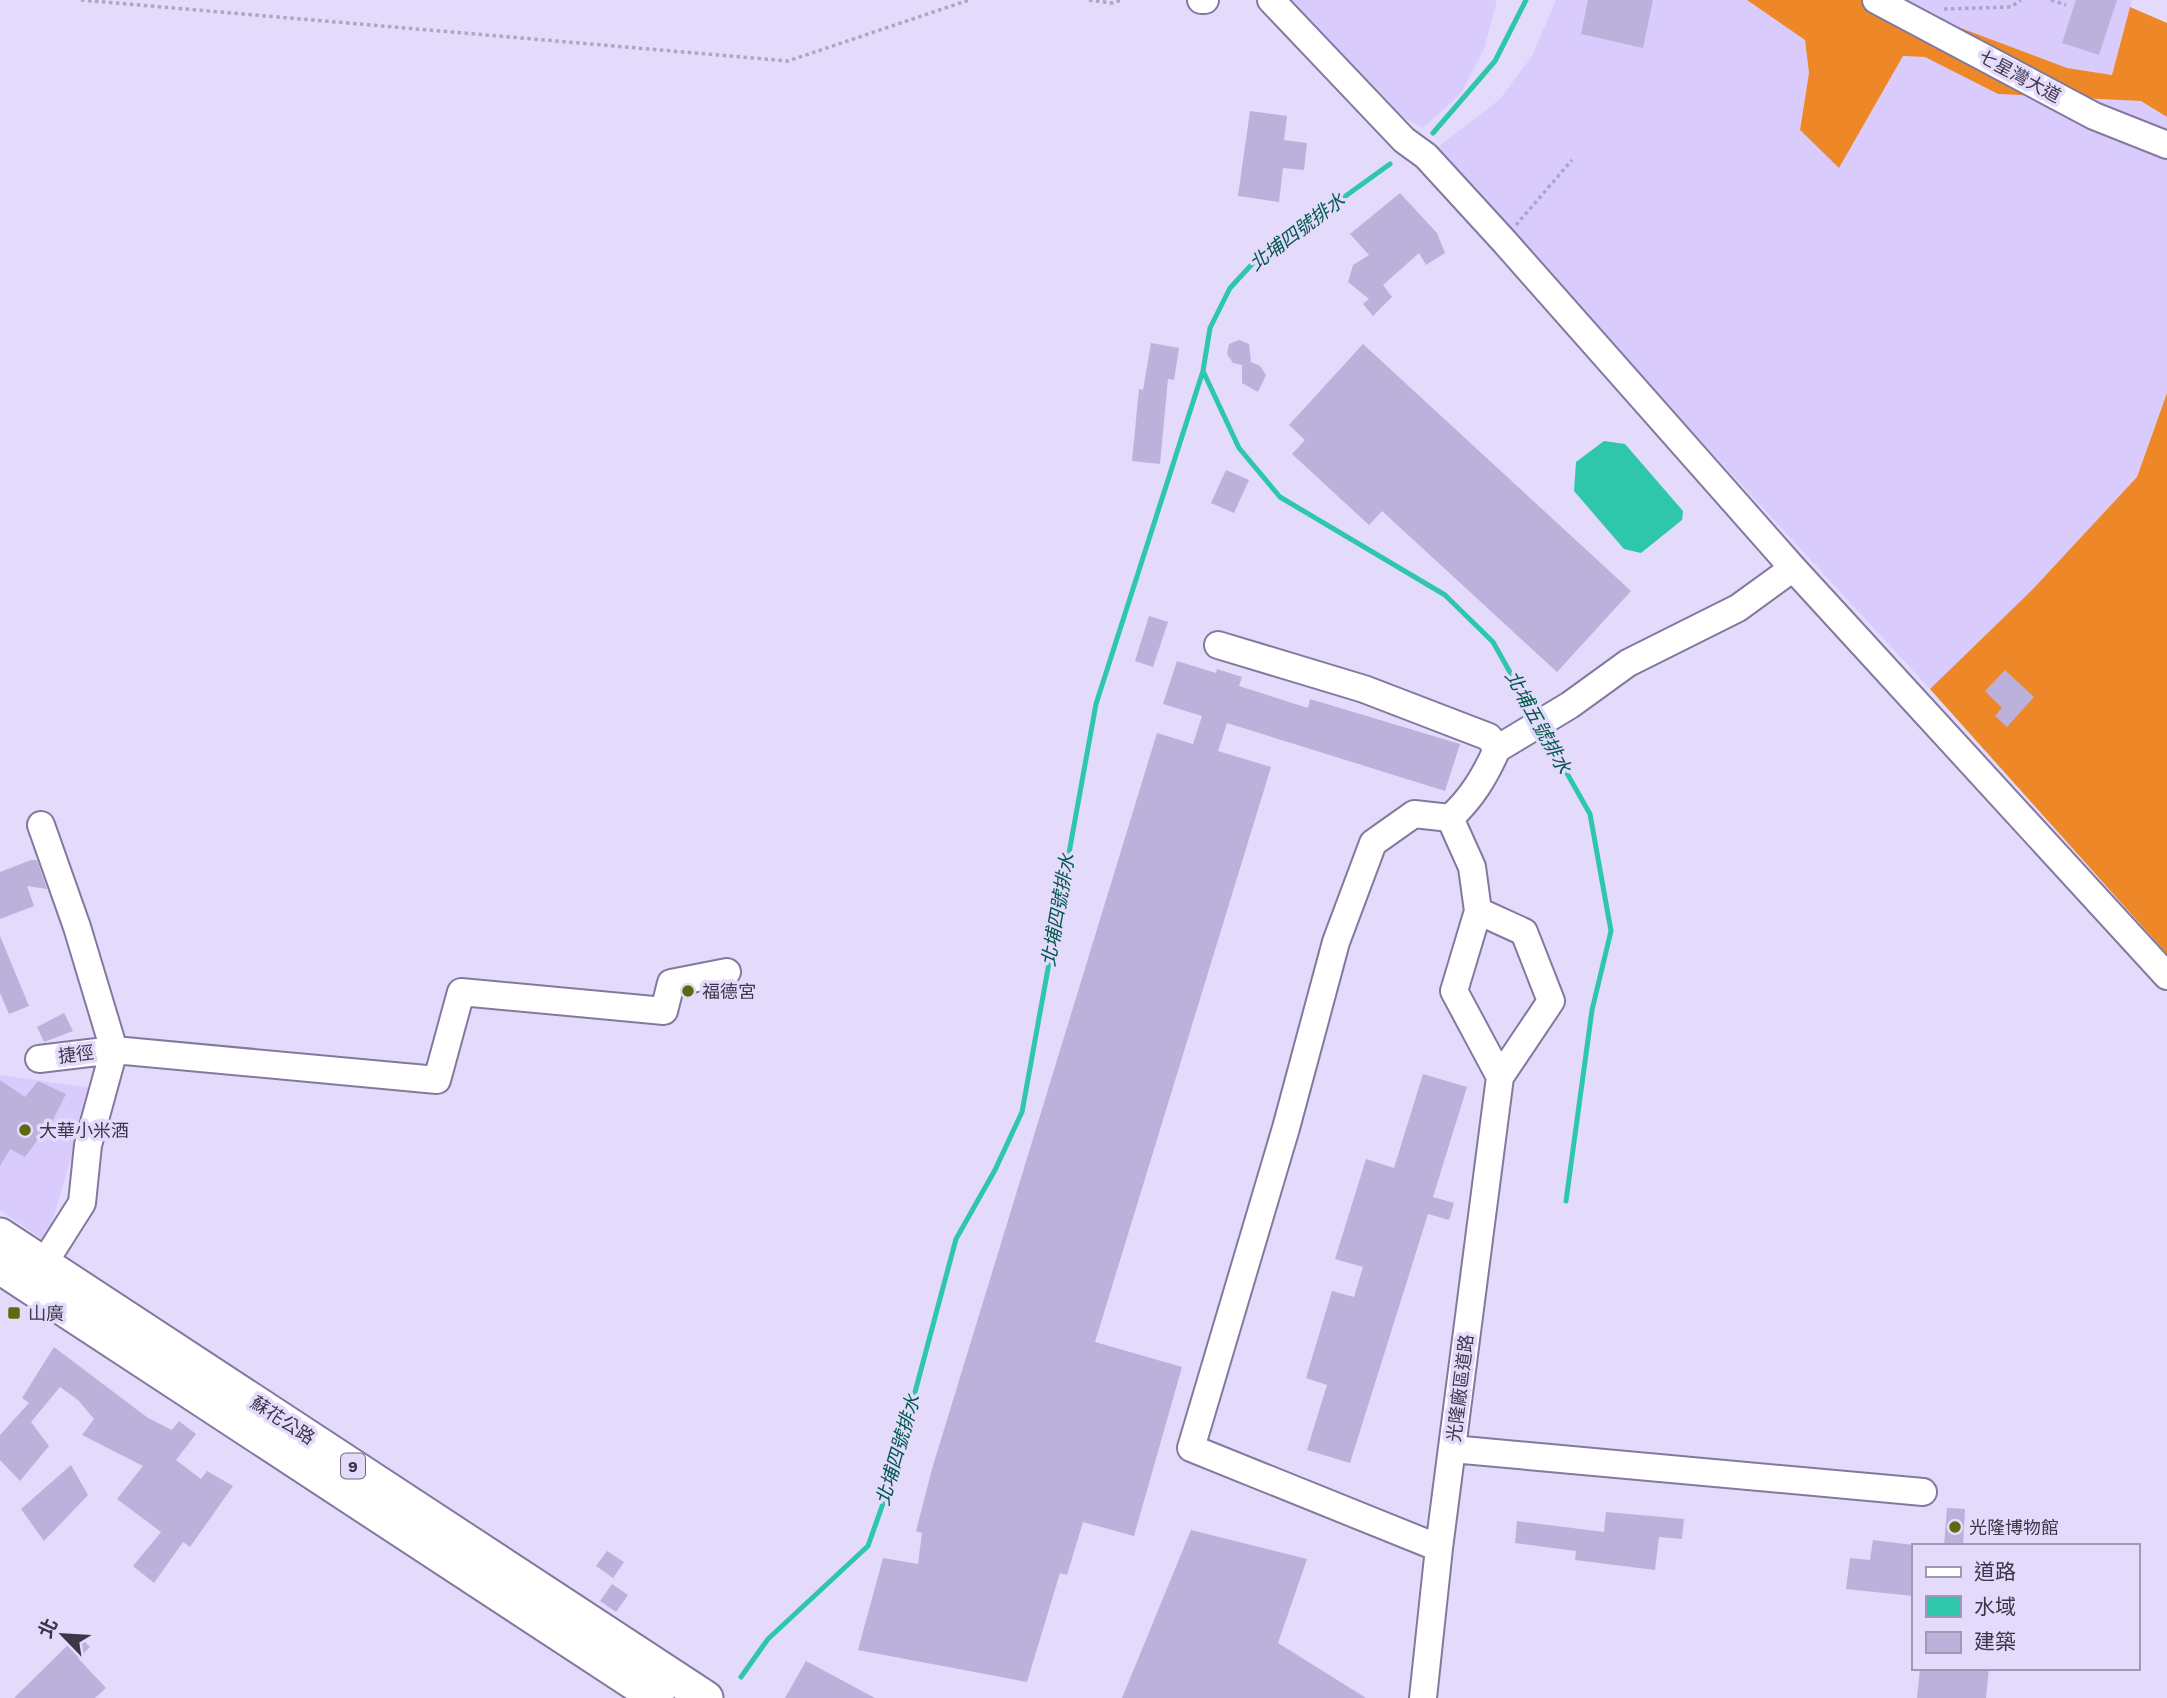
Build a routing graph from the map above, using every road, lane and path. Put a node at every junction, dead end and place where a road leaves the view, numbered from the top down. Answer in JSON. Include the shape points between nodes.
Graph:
{"nodes":[{"id":1,"x":81,"y":0,"type":"edge"},
{"id":2,"x":969,"y":0,"type":"edge"},
{"id":3,"x":1089,"y":0,"type":"edge"},
{"id":4,"x":1121,"y":0,"type":"edge"},
{"id":5,"x":1270,"y":0,"type":"edge"},
{"id":6,"x":1876,"y":0,"type":"edge"},
{"id":7,"x":2021,"y":0,"type":"edge"},
{"id":8,"x":2050,"y":0,"type":"edge"},
{"id":9,"x":1935,"y":5,"type":"dead end"},
{"id":10,"x":2066,"y":5,"type":"dead end"},
{"id":11,"x":2167,"y":145,"type":"edge"},
{"id":12,"x":1572,"y":160,"type":"dead end"},
{"id":13,"x":1503,"y":240,"type":"junction"},
{"id":14,"x":1793,"y":568,"type":"junction"},
{"id":15,"x":1218,"y":645,"type":"dead end"},
{"id":16,"x":1497,"y":749,"type":"junction"},
{"id":17,"x":1450,"y":818,"type":"junction"},
{"id":18,"x":41,"y":825,"type":"dead end"},
{"id":19,"x":1478,"y":911,"type":"junction"},
{"id":20,"x":727,"y":972,"type":"dead end"},
{"id":21,"x":2167,"y":976,"type":"edge"},
{"id":22,"x":114,"y":1050,"type":"junction"},
{"id":23,"x":39,"y":1059,"type":"dead end"},
{"id":24,"x":1500,"y":1077,"type":"junction"},
{"id":25,"x":0,"y":1235,"type":"edge"},
{"id":26,"x":0,"y":1267,"type":"edge"},
{"id":27,"x":36,"y":1274,"type":"junction"},
{"id":28,"x":273,"y":1429,"type":"junction"},
{"id":29,"x":1452,"y":1449,"type":"junction"},
{"id":30,"x":1923,"y":1492,"type":"dead end"},
{"id":31,"x":1439,"y":1548,"type":"junction"},
{"id":32,"x":657,"y":1698,"type":"edge"},
{"id":33,"x":706,"y":1698,"type":"edge"},
{"id":34,"x":1423,"y":1698,"type":"edge"}],
"edges":[{"from":1,"to":2,"type":"path","via":[[788,61]]},
{"from":3,"to":4,"type":"path"},
{"from":5,"to":13,"type":"street"},
{"from":6,"to":11,"type":"street","name":"七星灣大道","via":[[2094,116]]},
{"from":7,"to":9,"type":"path","via":[[1998,8],[1947,10]]},
{"from":8,"to":10,"type":"path"},
{"from":12,"to":13,"type":"path"},
{"from":13,"to":14,"type":"street"},
{"from":14,"to":16,"type":"street","via":[[1738,608],[1628,663]]},
{"from":14,"to":21,"type":"street"},
{"from":15,"to":16,"type":"street","via":[[1436,715],[1489,737]]},
{"from":16,"to":17,"type":"street","via":[[1469,801]]},
{"from":17,"to":19,"type":"street","via":[[1472,867]]},
{"from":17,"to":31,"type":"street","via":[[1414,814],[1373,843],[1336,942],[1191,1448]]},
{"from":18,"to":22,"type":"street"},
{"from":19,"to":24,"type":"street","via":[[1454,991]]},
{"from":19,"to":24,"type":"street","name":"光隆廠區道路","via":[[1524,932],[1552,1001]]},
{"from":20,"to":22,"type":"street","name":"捷徑","via":[[671,984],[664,1011],[461,992],[437,1080]]},
{"from":22,"to":23,"type":"street","name":"捷徑"},
{"from":22,"to":27,"type":"street","via":[[88,1145],[82,1203]]},
{"from":24,"to":29,"type":"street","name":"光隆廠區道路"},
{"from":25,"to":27,"type":"main road","name":"蘇花公路","number":"9"},
{"from":26,"to":27,"type":"main road","name":"蘇花公路","number":"9"},
{"from":27,"to":28,"type":"main road","name":"蘇花公路","number":"9"},
{"from":28,"to":32,"type":"main road","name":"蘇花公路","number":"9"},
{"from":28,"to":33,"type":"main road","name":"蘇花公路","number":"9"},
{"from":29,"to":30,"type":"street"},
{"from":29,"to":31,"type":"street","name":"光隆廠區道路"},
{"from":31,"to":34,"type":"street","name":"光隆廠區道路"}]}
